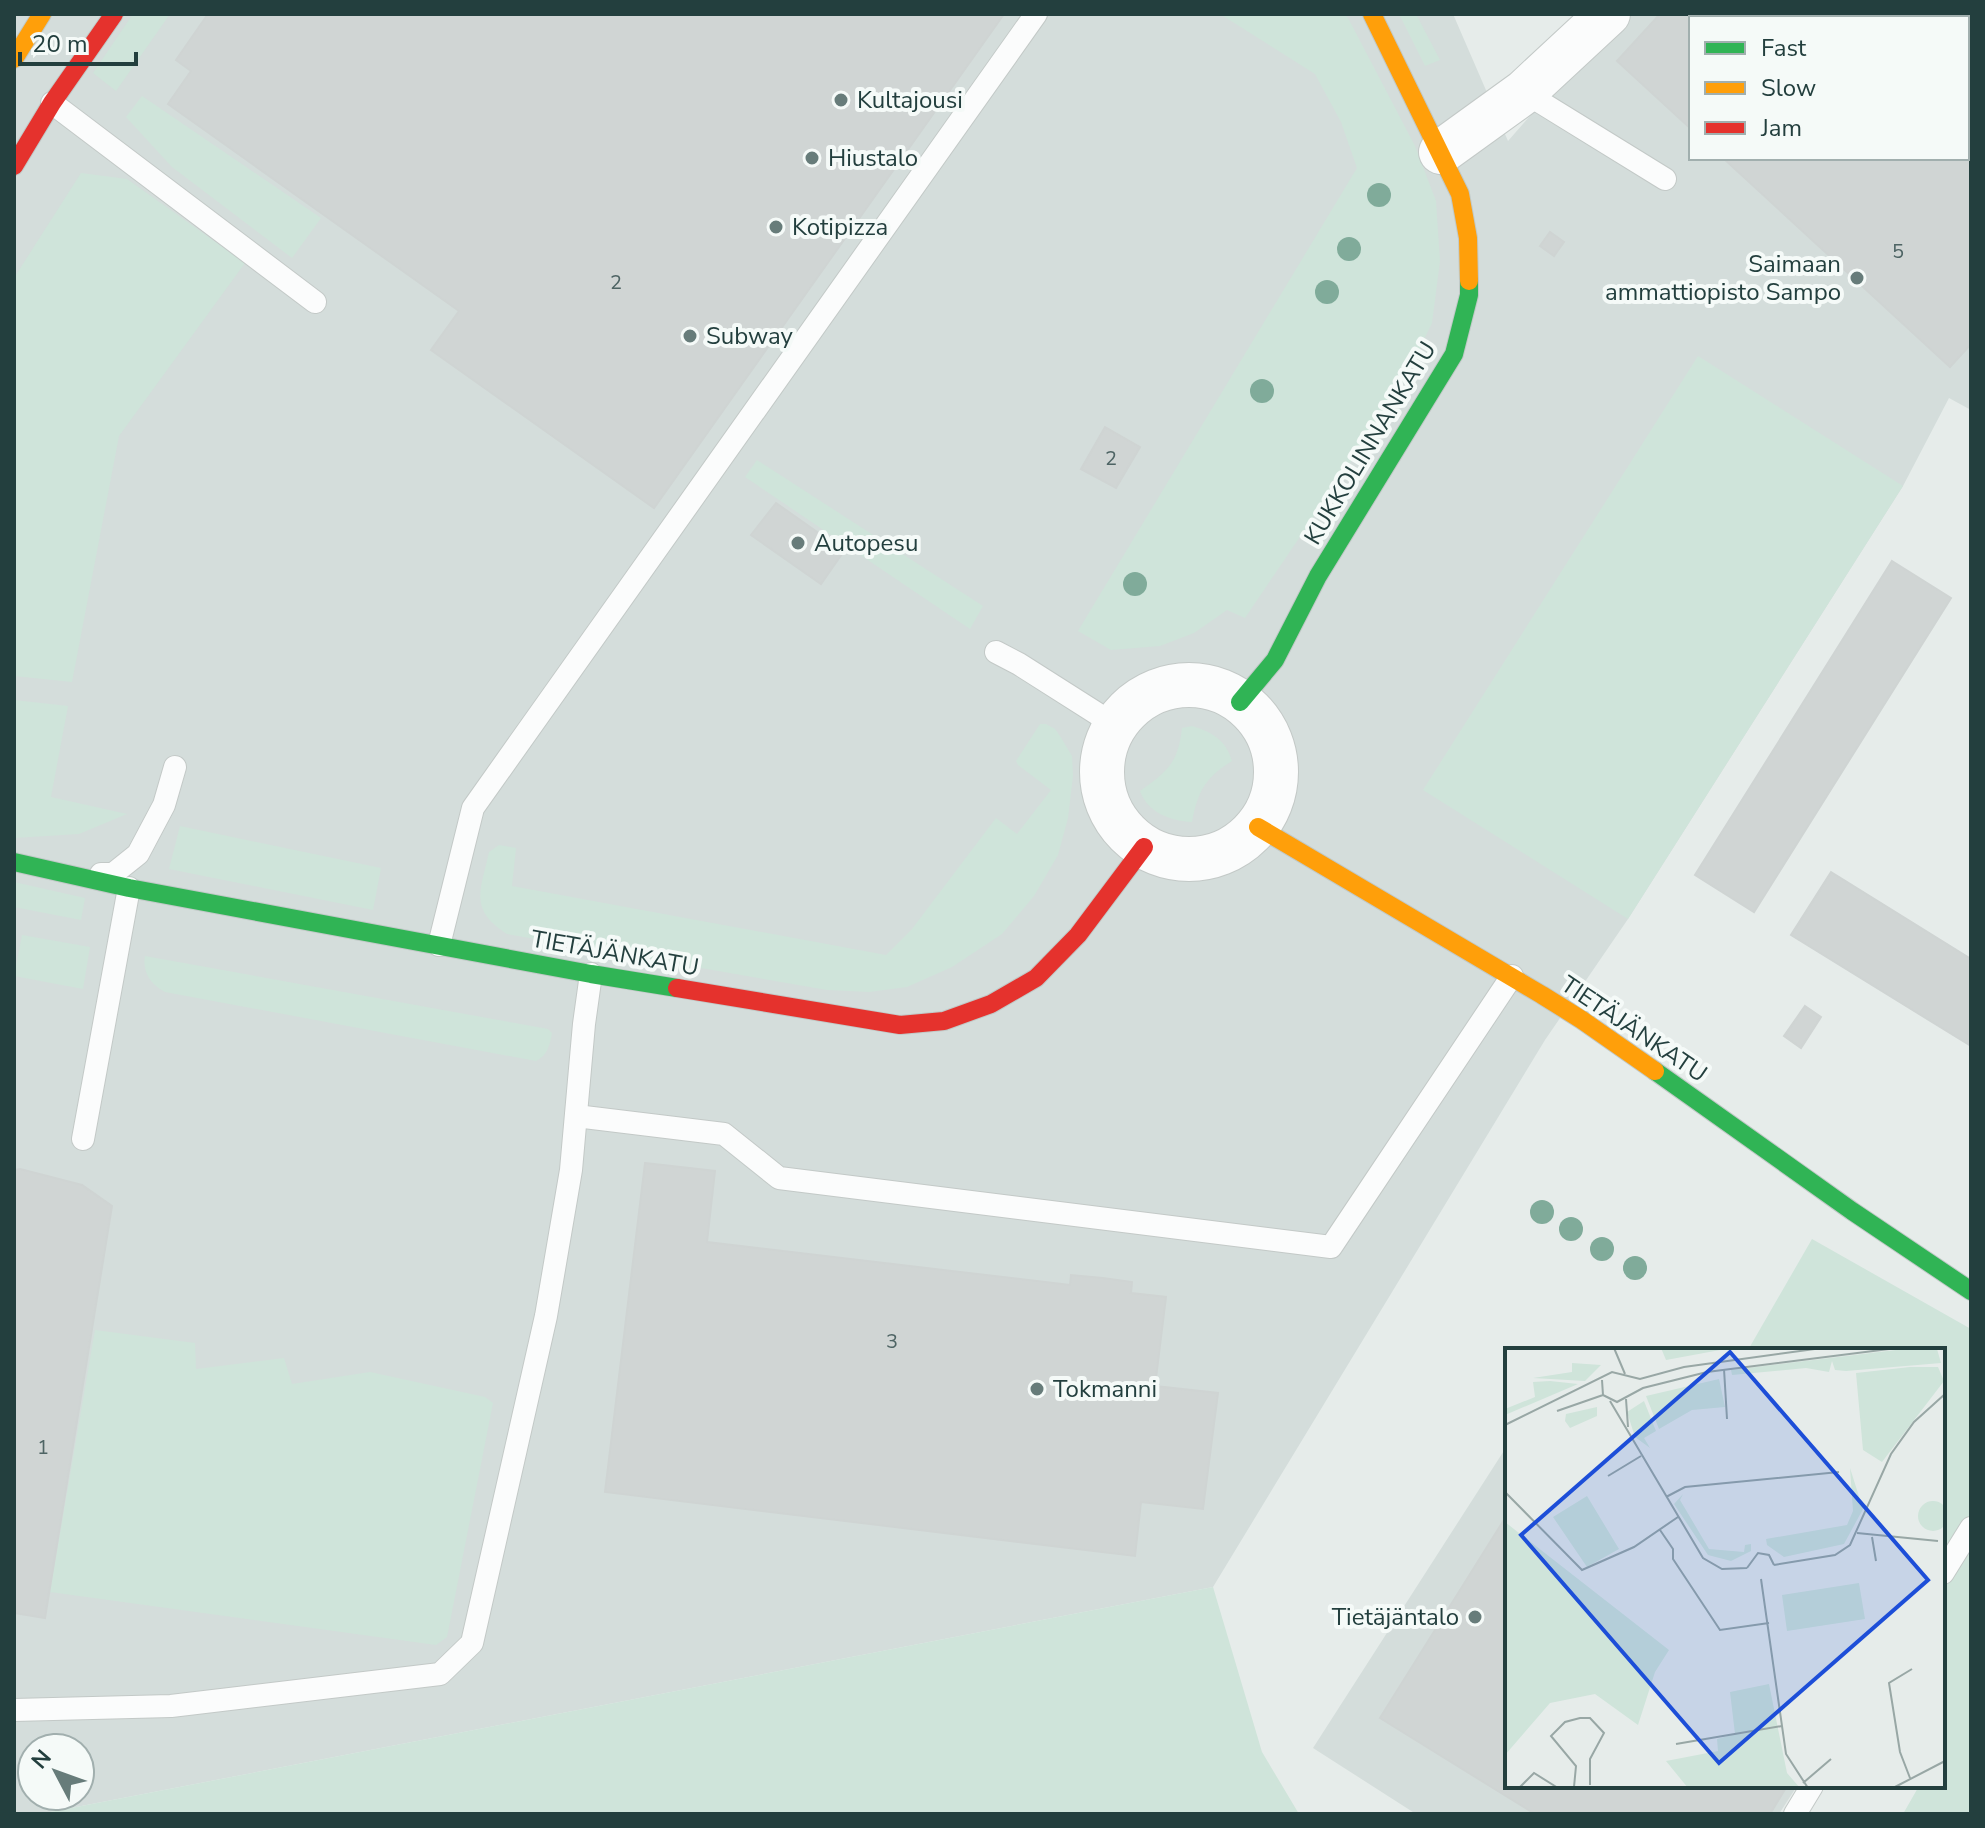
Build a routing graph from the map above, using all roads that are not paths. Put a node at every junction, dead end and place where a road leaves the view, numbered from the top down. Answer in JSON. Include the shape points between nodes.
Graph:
{"nodes":[{"id":1,"x":42,"y":14,"type":"edge"},
{"id":2,"x":114,"y":14,"type":"edge"},
{"id":3,"x":1036,"y":14,"type":"edge"},
{"id":4,"x":1372,"y":14,"type":"edge"},
{"id":5,"x":1608,"y":14,"type":"edge"},
{"id":6,"x":14,"y":59,"type":"edge"},
{"id":7,"x":1524,"y":92,"type":"junction"},
{"id":8,"x":52,"y":103,"type":"junction"},
{"id":9,"x":1441,"y":152,"type":"junction"},
{"id":10,"x":14,"y":166,"type":"edge"},
{"id":11,"x":1665,"y":179,"type":"dead end"},
{"id":12,"x":315,"y":302,"type":"dead end"},
{"id":13,"x":996,"y":652,"type":"dead end"},
{"id":14,"x":1240,"y":702,"type":"junction"},
{"id":15,"x":1115,"y":725,"type":"junction"},
{"id":16,"x":175,"y":767,"type":"dead end"},
{"id":17,"x":1258,"y":827,"type":"junction"},
{"id":18,"x":1144,"y":847,"type":"junction"},
{"id":19,"x":14,"y":862,"type":"edge"},
{"id":20,"x":62,"y":873,"type":"junction"},
{"id":21,"x":129,"y":888,"type":"junction"},
{"id":22,"x":439,"y":945,"type":"junction"},
{"id":23,"x":591,"y":974,"type":"junction"},
{"id":24,"x":1512,"y":976,"type":"junction"},
{"id":25,"x":576,"y":1116,"type":"junction"},
{"id":26,"x":83,"y":1139,"type":"dead end"},
{"id":27,"x":1971,"y":1291,"type":"edge"},
{"id":28,"x":1971,"y":1528,"type":"edge"},
{"id":29,"x":1945,"y":1570,"type":"edge"},
{"id":30,"x":14,"y":1710,"type":"edge"},
{"id":31,"x":1811,"y":1788,"type":"edge"},
{"id":32,"x":1795,"y":1814,"type":"edge"}],
"edges":[{"from":1,"to":6,"type":"street"},
{"from":2,"to":8,"type":"street"},
{"from":3,"to":22,"type":"lane","via":[[473,808]]},
{"from":4,"to":9,"type":"street","name":"KUKKOLINNANKATU"},
{"from":5,"to":7,"type":"street"},
{"from":7,"to":9,"type":"street"},
{"from":7,"to":11,"type":"lane"},
{"from":8,"to":10,"type":"street"},
{"from":8,"to":12,"type":"lane"},
{"from":9,"to":14,"type":"street","name":"KUKKOLINNANKATU","via":[[1460,194],[1468,238],[1469,295],[1454,354],[1318,576],[1275,660]]},
{"from":13,"to":15,"type":"lane"},
{"from":14,"to":15,"type":"street","via":[[1206,685],[1171,686],[1139,700]]},
{"from":14,"to":17,"type":"street","via":[[1263,723],[1276,756],[1276,791]]},
{"from":15,"to":18,"type":"street","via":[[1103,758],[1104,792],[1118,824]]},
{"from":16,"to":20,"type":"lane","via":[[164,805],[138,854],[113,874]]},
{"from":17,"to":18,"type":"street","via":[[1238,846],[1208,858],[1175,859]]},
{"from":17,"to":24,"type":"street","name":"TIETÄJÄNKATU"},
{"from":18,"to":23,"type":"street","name":"TIETÄJÄNKATU","via":[[1078,935],[1036,978],[991,1004],[944,1021],[900,1025]]},
{"from":19,"to":20,"type":"street","name":"TIETÄJÄNKATU"},
{"from":20,"to":21,"type":"street","name":"TIETÄJÄNKATU"},
{"from":21,"to":22,"type":"street","name":"TIETÄJÄNKATU"},
{"from":21,"to":26,"type":"lane"},
{"from":22,"to":23,"type":"street","name":"TIETÄJÄNKATU"},
{"from":23,"to":25,"type":"lane"},
{"from":24,"to":25,"type":"lane","via":[[1331,1247],[779,1178],[724,1134]]},
{"from":24,"to":27,"type":"street","name":"TIETÄJÄNKATU"},
{"from":25,"to":30,"type":"lane","via":[[546,1316],[472,1643],[440,1674],[171,1706]]},
{"from":28,"to":29,"type":"lane"},
{"from":31,"to":32,"type":"lane"}]}
